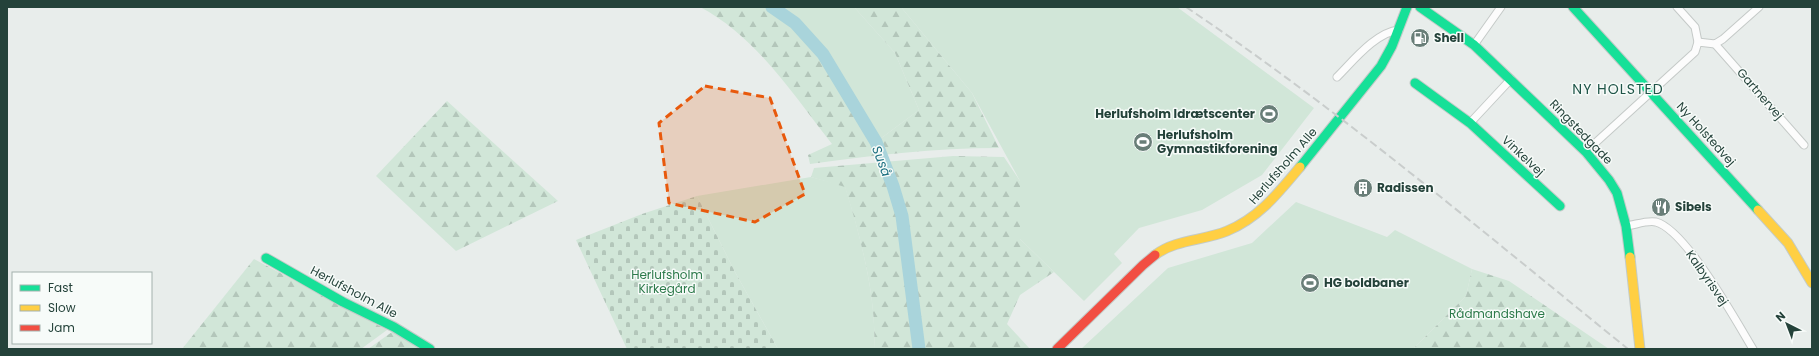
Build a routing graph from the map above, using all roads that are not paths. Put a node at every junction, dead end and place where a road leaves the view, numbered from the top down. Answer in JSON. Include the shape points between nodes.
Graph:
{"nodes":[{"id":1,"x":1407,"y":7,"type":"edge"},
{"id":2,"x":1420,"y":7,"type":"edge"},
{"id":3,"x":1501,"y":7,"type":"edge"},
{"id":4,"x":1573,"y":7,"type":"edge"},
{"id":5,"x":1677,"y":7,"type":"edge"},
{"id":6,"x":1759,"y":7,"type":"edge"},
{"id":7,"x":1399,"y":30,"type":"junction"},
{"id":8,"x":1698,"y":42,"type":"junction"},
{"id":9,"x":1715,"y":44,"type":"junction"},
{"id":10,"x":1474,"y":45,"type":"junction"},
{"id":11,"x":1337,"y":77,"type":"dead end"},
{"id":12,"x":1511,"y":79,"type":"junction"},
{"id":13,"x":1415,"y":83,"type":"dead end"},
{"id":14,"x":1651,"y":92,"type":"junction"},
{"id":15,"x":1470,"y":123,"type":"junction"},
{"id":16,"x":1594,"y":145,"type":"dead end"},
{"id":17,"x":1804,"y":145,"type":"dead end"},
{"id":18,"x":1560,"y":206,"type":"dead end"},
{"id":19,"x":1626,"y":226,"type":"junction"},
{"id":20,"x":266,"y":258,"type":"dead end"},
{"id":21,"x":1812,"y":284,"type":"edge"},
{"id":22,"x":430,"y":349,"type":"edge"},
{"id":23,"x":1057,"y":349,"type":"edge"},
{"id":24,"x":1640,"y":349,"type":"edge"},
{"id":25,"x":1753,"y":349,"type":"edge"}],
"edges":[{"from":1,"to":7,"type":"street","name":"Herlufsholm Alle"},
{"from":2,"to":10,"type":"street","name":"Ringstedgade"},
{"from":3,"to":10,"type":"street"},
{"from":4,"to":14,"type":"street","name":"Ny Holstedvej"},
{"from":5,"to":8,"type":"street","via":[[1695,27]]},
{"from":6,"to":9,"type":"street"},
{"from":7,"to":11,"type":"street","via":[[1390,31],[1377,39]]},
{"from":7,"to":23,"type":"street","name":"Herlufsholm Alle","via":[[1381,66],[1283,188],[1260,212],[1227,231],[1166,247],[1143,265]]},
{"from":8,"to":9,"type":"street"},
{"from":8,"to":14,"type":"street","via":[[1695,52]]},
{"from":9,"to":17,"type":"street","name":"Gartnervej"},
{"from":10,"to":12,"type":"street","name":"Ringstedgade"},
{"from":12,"to":15,"type":"street"},
{"from":12,"to":19,"type":"street","name":"Ringstedgade","via":[[1600,168],[1617,193]]},
{"from":13,"to":15,"type":"street","name":"Vinkelvej"},
{"from":14,"to":16,"type":"street"},
{"from":14,"to":21,"type":"street","name":"Ny Holstedvej","via":[[1788,243]]},
{"from":15,"to":18,"type":"street","name":"Vinkelvej"},
{"from":19,"to":24,"type":"street","name":"Ringstedgade"},
{"from":19,"to":25,"type":"street","name":"Kalbyrisvej","via":[[1654,222],[1664,225],[1672,232],[1694,255]]},
{"from":20,"to":22,"type":"street","name":"Herlufsholm Alle"}]}
